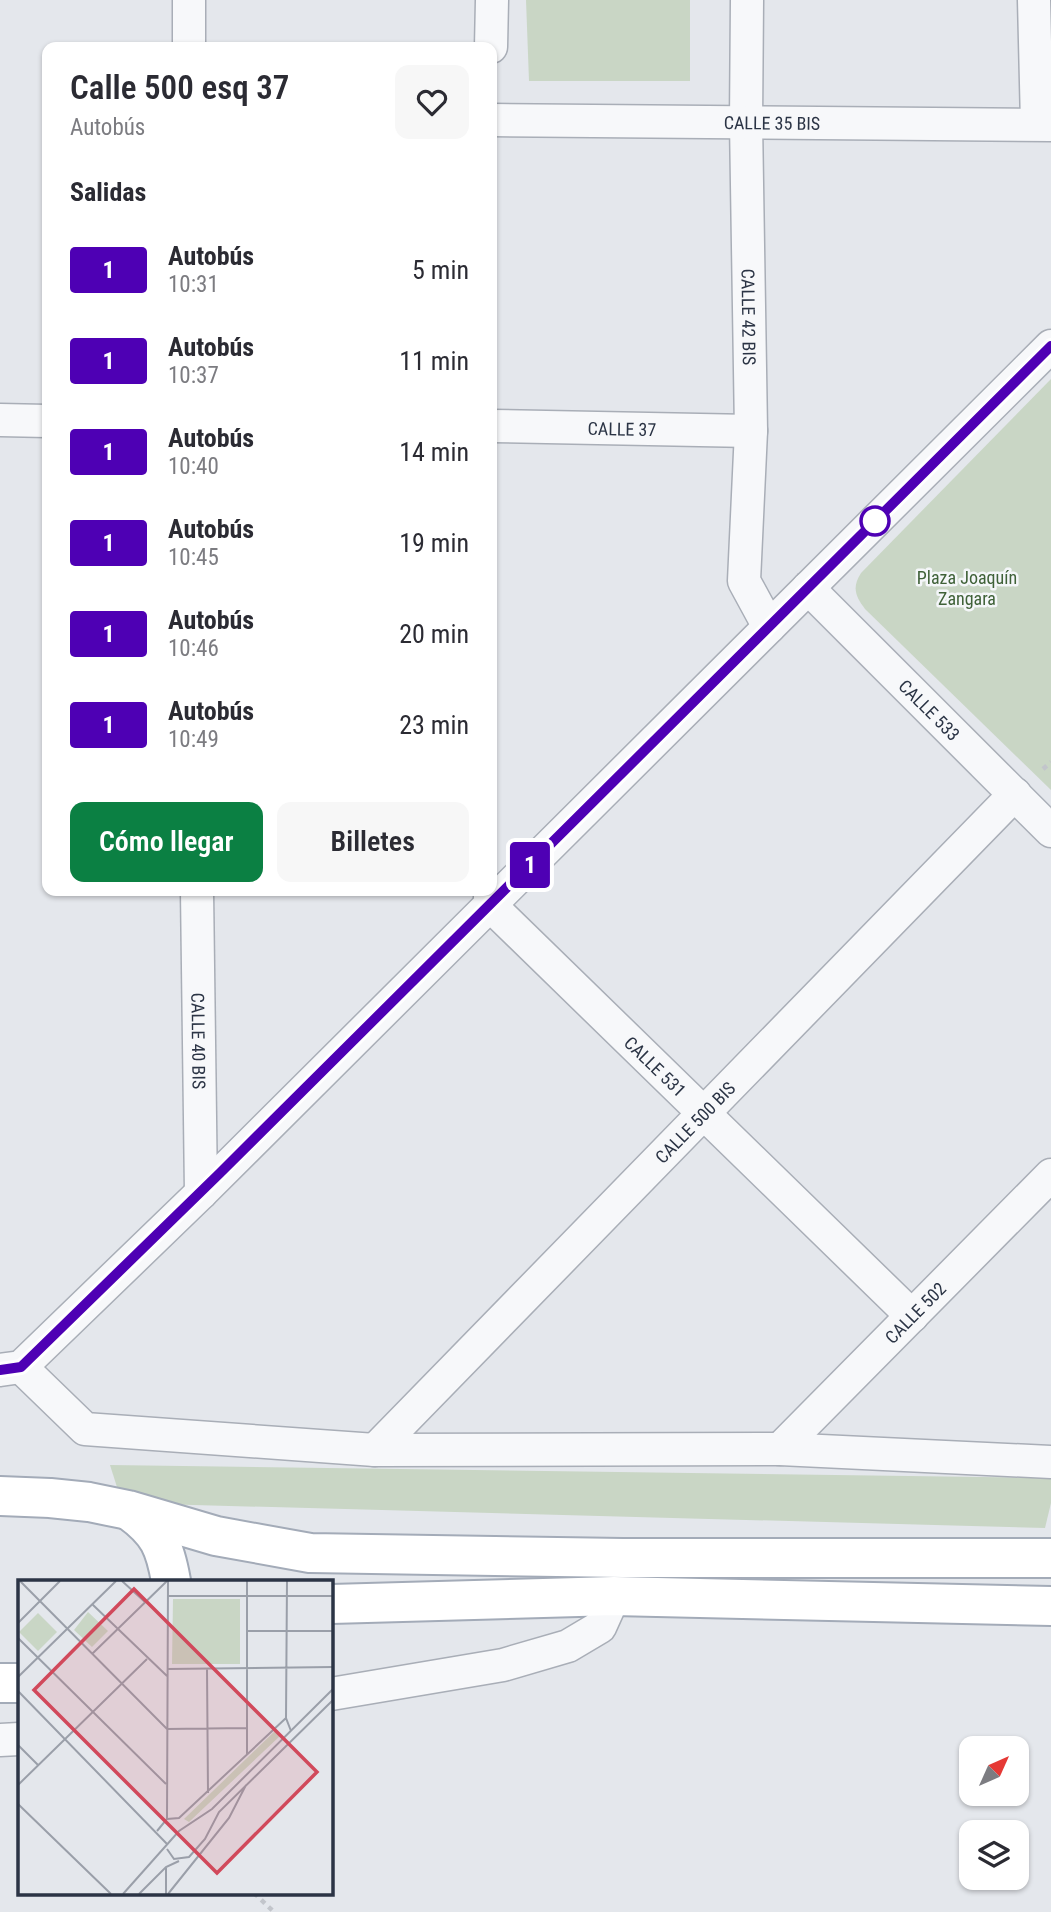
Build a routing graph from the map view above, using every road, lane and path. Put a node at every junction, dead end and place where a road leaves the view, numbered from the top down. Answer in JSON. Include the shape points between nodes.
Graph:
{"nodes":[{"id":1,"x":189,"y":0,"type":"edge"},
{"id":2,"x":492,"y":0,"type":"edge"},
{"id":3,"x":747,"y":0,"type":"edge"},
{"id":4,"x":1034,"y":0,"type":"edge"},
{"id":5,"x":189,"y":42,"type":"edge"},
{"id":6,"x":491,"y":42,"type":"edge"},
{"id":7,"x":497,"y":120,"type":"edge"},
{"id":8,"x":746,"y":122,"type":"junction"},
{"id":9,"x":1044,"y":124,"type":"edge"},
{"id":10,"x":1051,"y":346,"type":"edge"},
{"id":11,"x":0,"y":420,"type":"edge"},
{"id":12,"x":42,"y":421,"type":"edge"},
{"id":13,"x":497,"y":426,"type":"edge"},
{"id":14,"x":751,"y":431,"type":"junction"},
{"id":15,"x":808,"y":588,"type":"junction"},
{"id":16,"x":769,"y":627,"type":"junction"},
{"id":17,"x":1051,"y":761,"type":"edge"},
{"id":18,"x":1043,"y":769,"type":"dead end"},
{"id":19,"x":1015,"y":794,"type":"junction"},
{"id":20,"x":1051,"y":831,"type":"edge"},
{"id":21,"x":497,"y":891,"type":"edge"},
{"id":22,"x":197,"y":896,"type":"edge"},
{"id":23,"x":490,"y":898,"type":"edge"},
{"id":24,"x":705,"y":1113,"type":"junction"},
{"id":25,"x":1051,"y":1175,"type":"edge"},
{"id":26,"x":201,"y":1193,"type":"junction"},
{"id":27,"x":912,"y":1316,"type":"junction"},
{"id":28,"x":11,"y":1368,"type":"edge"},
{"id":29,"x":375,"y":1450,"type":"junction"},
{"id":30,"x":780,"y":1450,"type":"junction"},
{"id":31,"x":1051,"y":1462,"type":"edge"},
{"id":32,"x":0,"y":1496,"type":"edge"},
{"id":33,"x":128,"y":1510,"type":"junction"},
{"id":34,"x":1051,"y":1559,"type":"edge"},
{"id":35,"x":171,"y":1580,"type":"edge"},
{"id":36,"x":614,"y":1596,"type":"junction"},
{"id":37,"x":332,"y":1604,"type":"edge"},
{"id":38,"x":1051,"y":1606,"type":"edge"},
{"id":39,"x":0,"y":1683,"type":"edge"},
{"id":40,"x":18,"y":1683,"type":"edge"},
{"id":41,"x":332,"y":1694,"type":"edge"},
{"id":42,"x":18,"y":1739,"type":"edge"},
{"id":43,"x":0,"y":1740,"type":"edge"},
{"id":44,"x":256,"y":1895,"type":"edge"},
{"id":45,"x":274,"y":1912,"type":"edge"}],
"edges":[{"from":1,"to":5,"type":"street"},
{"from":2,"to":6,"type":"street"},
{"from":3,"to":8,"type":"street","name":"CALLE 42 BIS"},
{"from":4,"to":9,"type":"street"},
{"from":7,"to":8,"type":"street","name":"CALLE 35 BIS"},
{"from":8,"to":9,"type":"street","name":"CALLE 35 BIS"},
{"from":8,"to":14,"type":"street","name":"CALLE 42 BIS"},
{"from":10,"to":15,"type":"street"},
{"from":11,"to":12,"type":"street"},
{"from":13,"to":14,"type":"street","name":"CALLE 37"},
{"from":14,"to":16,"type":"street","name":"CALLE 42 BIS","via":[[744,581]]},
{"from":15,"to":16,"type":"street"},
{"from":15,"to":19,"type":"street","name":"CALLE 533"},
{"from":16,"to":21,"type":"street"},
{"from":17,"to":18,"type":"path"},
{"from":19,"to":20,"type":"street","name":"CALLE 533"},
{"from":19,"to":24,"type":"street","name":"CALLE 500 BIS"},
{"from":22,"to":26,"type":"street","name":"CALLE 40 BIS"},
{"from":23,"to":24,"type":"street","name":"CALLE 531"},
{"from":23,"to":26,"type":"street"},
{"from":24,"to":27,"type":"street","name":"CALLE 531"},
{"from":24,"to":29,"type":"street","name":"CALLE 500 BIS"},
{"from":25,"to":27,"type":"street","name":"CALLE 502"},
{"from":26,"to":28,"type":"street"},
{"from":27,"to":30,"type":"street","name":"CALLE 502"},
{"from":28,"to":29,"type":"street","via":[[85,1429]]},
{"from":29,"to":30,"type":"street"},
{"from":30,"to":31,"type":"street"},
{"from":32,"to":33,"type":"main road","via":[[89,1502]]},
{"from":33,"to":34,"type":"main road","via":[[216,1536],[310,1553]]},
{"from":33,"to":35,"type":"main road","via":[[157,1536]]},
{"from":36,"to":37,"type":"main road"},
{"from":36,"to":38,"type":"main road"},
{"from":36,"to":41,"type":"street","via":[[600,1626],[568,1646],[503,1665]]},
{"from":39,"to":40,"type":"main road"},
{"from":42,"to":43,"type":"street"},
{"from":44,"to":45,"type":"path"}]}
